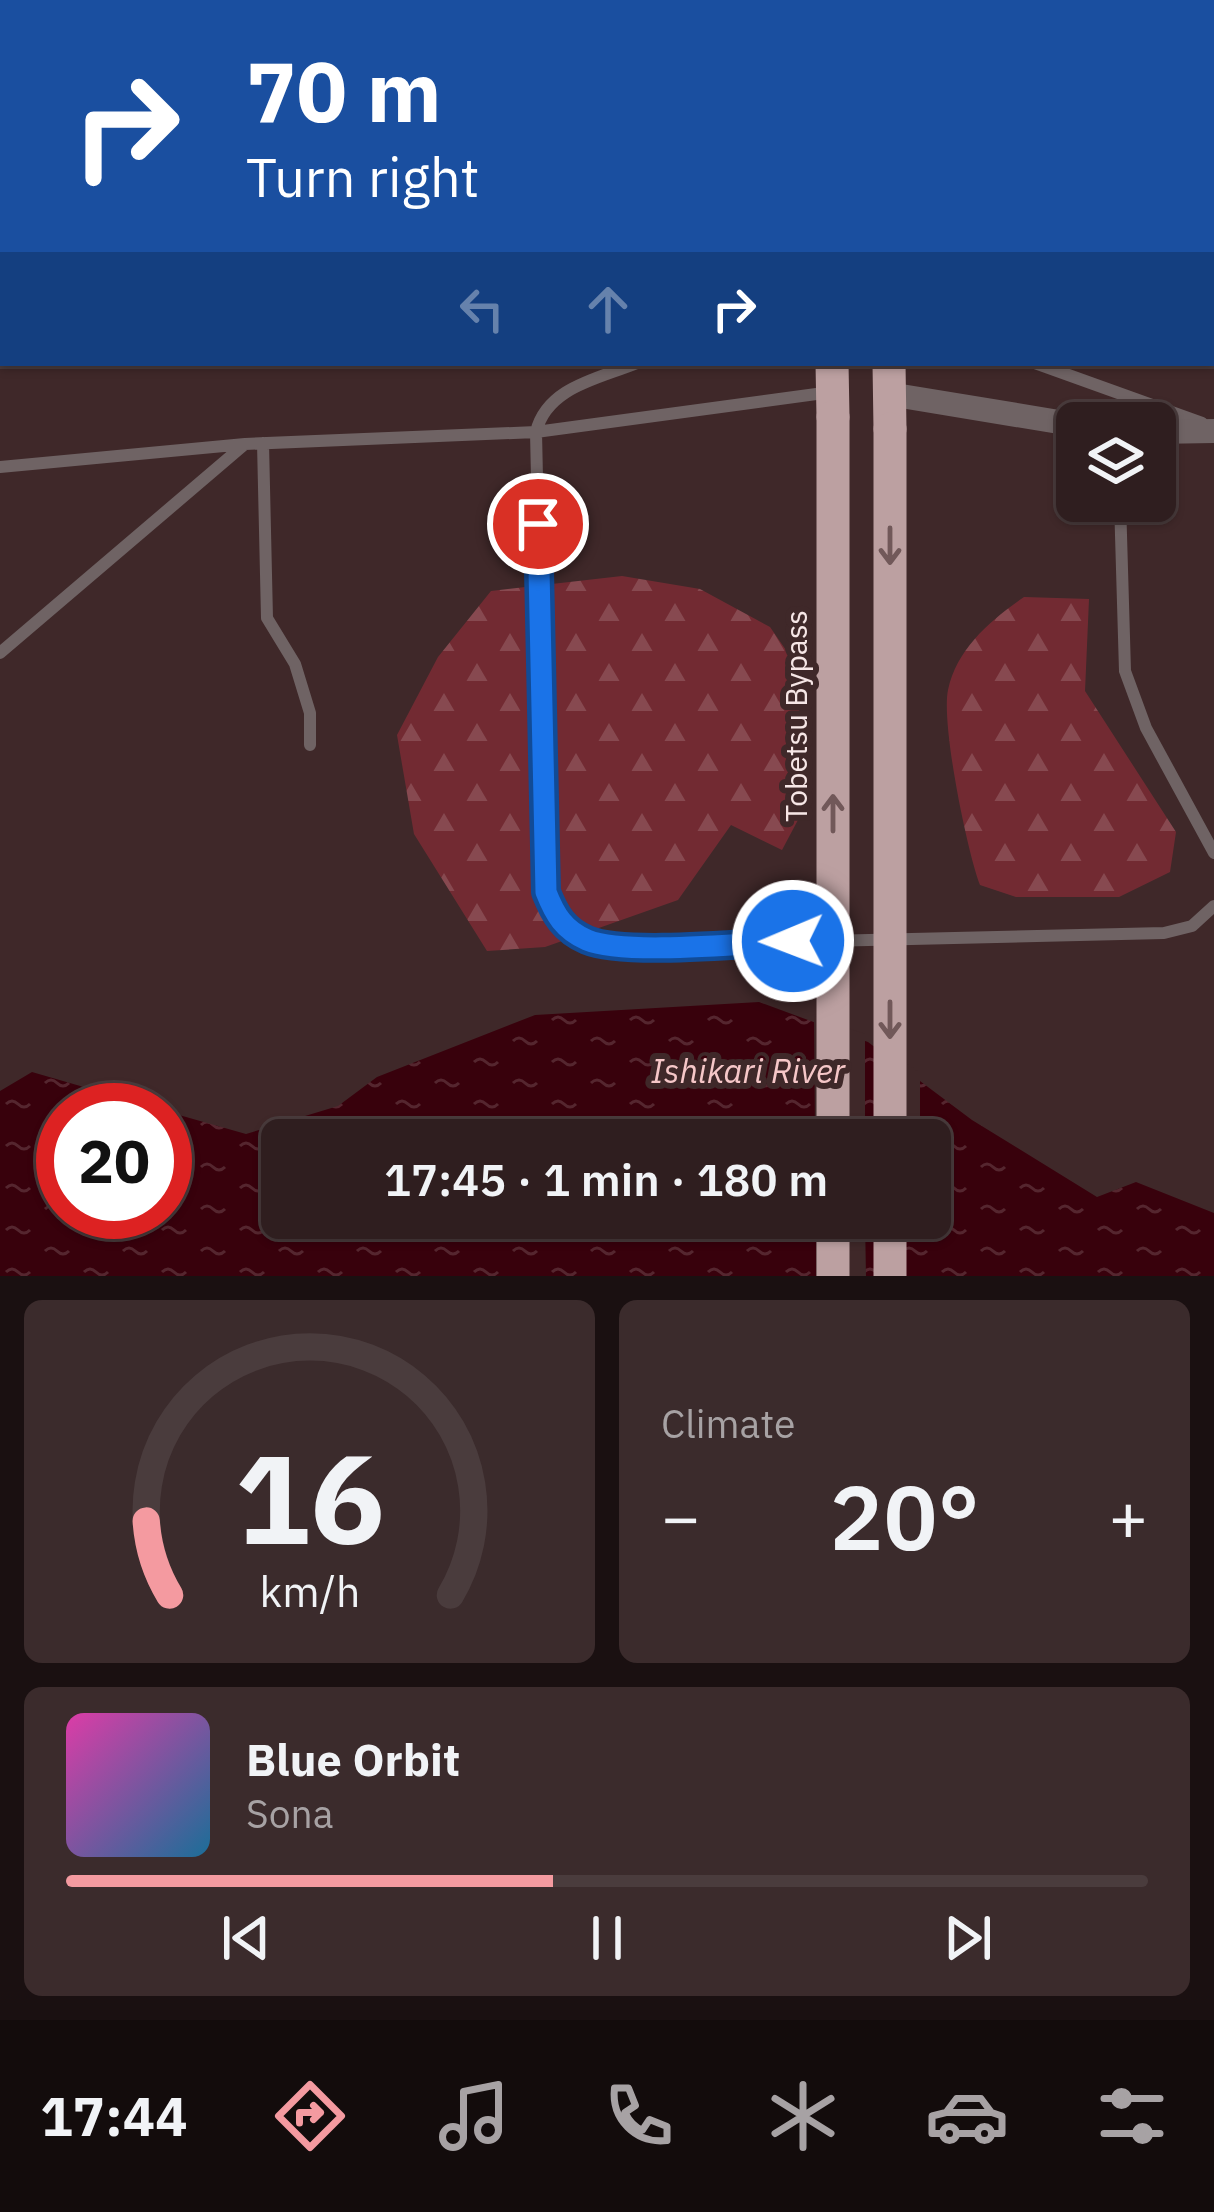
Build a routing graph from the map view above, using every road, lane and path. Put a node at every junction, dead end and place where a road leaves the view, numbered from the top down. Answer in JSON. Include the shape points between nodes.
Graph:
{"nodes":[{"id":1,"x":630,"y":366,"type":"edge"},
{"id":2,"x":1043,"y":366,"type":"edge"},
{"id":3,"x":889,"y":379,"type":"edge"},
{"id":4,"x":832,"y":391,"type":"edge"},
{"id":5,"x":1056,"y":420,"type":"edge"},
{"id":6,"x":1214,"y":429,"type":"edge"},
{"id":7,"x":1176,"y":431,"type":"edge"},
{"id":8,"x":536,"y":432,"type":"junction"},
{"id":9,"x":263,"y":442,"type":"junction"},
{"id":10,"x":245,"y":444,"type":"junction"},
{"id":11,"x":0,"y":467,"type":"edge"},
{"id":12,"x":1121,"y":522,"type":"edge"},
{"id":13,"x":0,"y":653,"type":"edge"},
{"id":14,"x":310,"y":745,"type":"dead end"},
{"id":15,"x":1214,"y":853,"type":"edge"},
{"id":16,"x":1214,"y":906,"type":"edge"},
{"id":17,"x":833,"y":1119,"type":"edge"},
{"id":18,"x":890,"y":1119,"type":"edge"},
{"id":19,"x":833,"y":1239,"type":"edge"},
{"id":20,"x":890,"y":1239,"type":"edge"},
{"id":21,"x":833,"y":1276,"type":"edge"},
{"id":22,"x":890,"y":1276,"type":"edge"}],
"edges":[{"from":1,"to":8,"type":"lane","via":[[557,395]]},
{"from":2,"to":6,"type":"lane"},
{"from":3,"to":5,"type":"street"},
{"from":3,"to":18,"type":"highway","one_way":true,"bridge":true},
{"from":4,"to":8,"type":"lane"},
{"from":17,"to":4,"type":"highway","name":"Tobetsu Bypass","one_way":true,"bridge":true},
{"from":6,"to":7,"type":"street"},
{"from":8,"to":9,"type":"lane"},
{"from":8,"to":16,"type":"lane","via":[[546,892],[572,932],[607,946],[1164,933],[1192,926]]},
{"from":9,"to":10,"type":"lane"},
{"from":9,"to":14,"type":"lane","via":[[267,618],[296,664]]},
{"from":10,"to":11,"type":"lane"},
{"from":10,"to":13,"type":"lane"},
{"from":12,"to":15,"type":"lane","via":[[1125,671],[1146,728]]},
{"from":19,"to":21,"type":"highway"},
{"from":20,"to":22,"type":"highway"}]}
